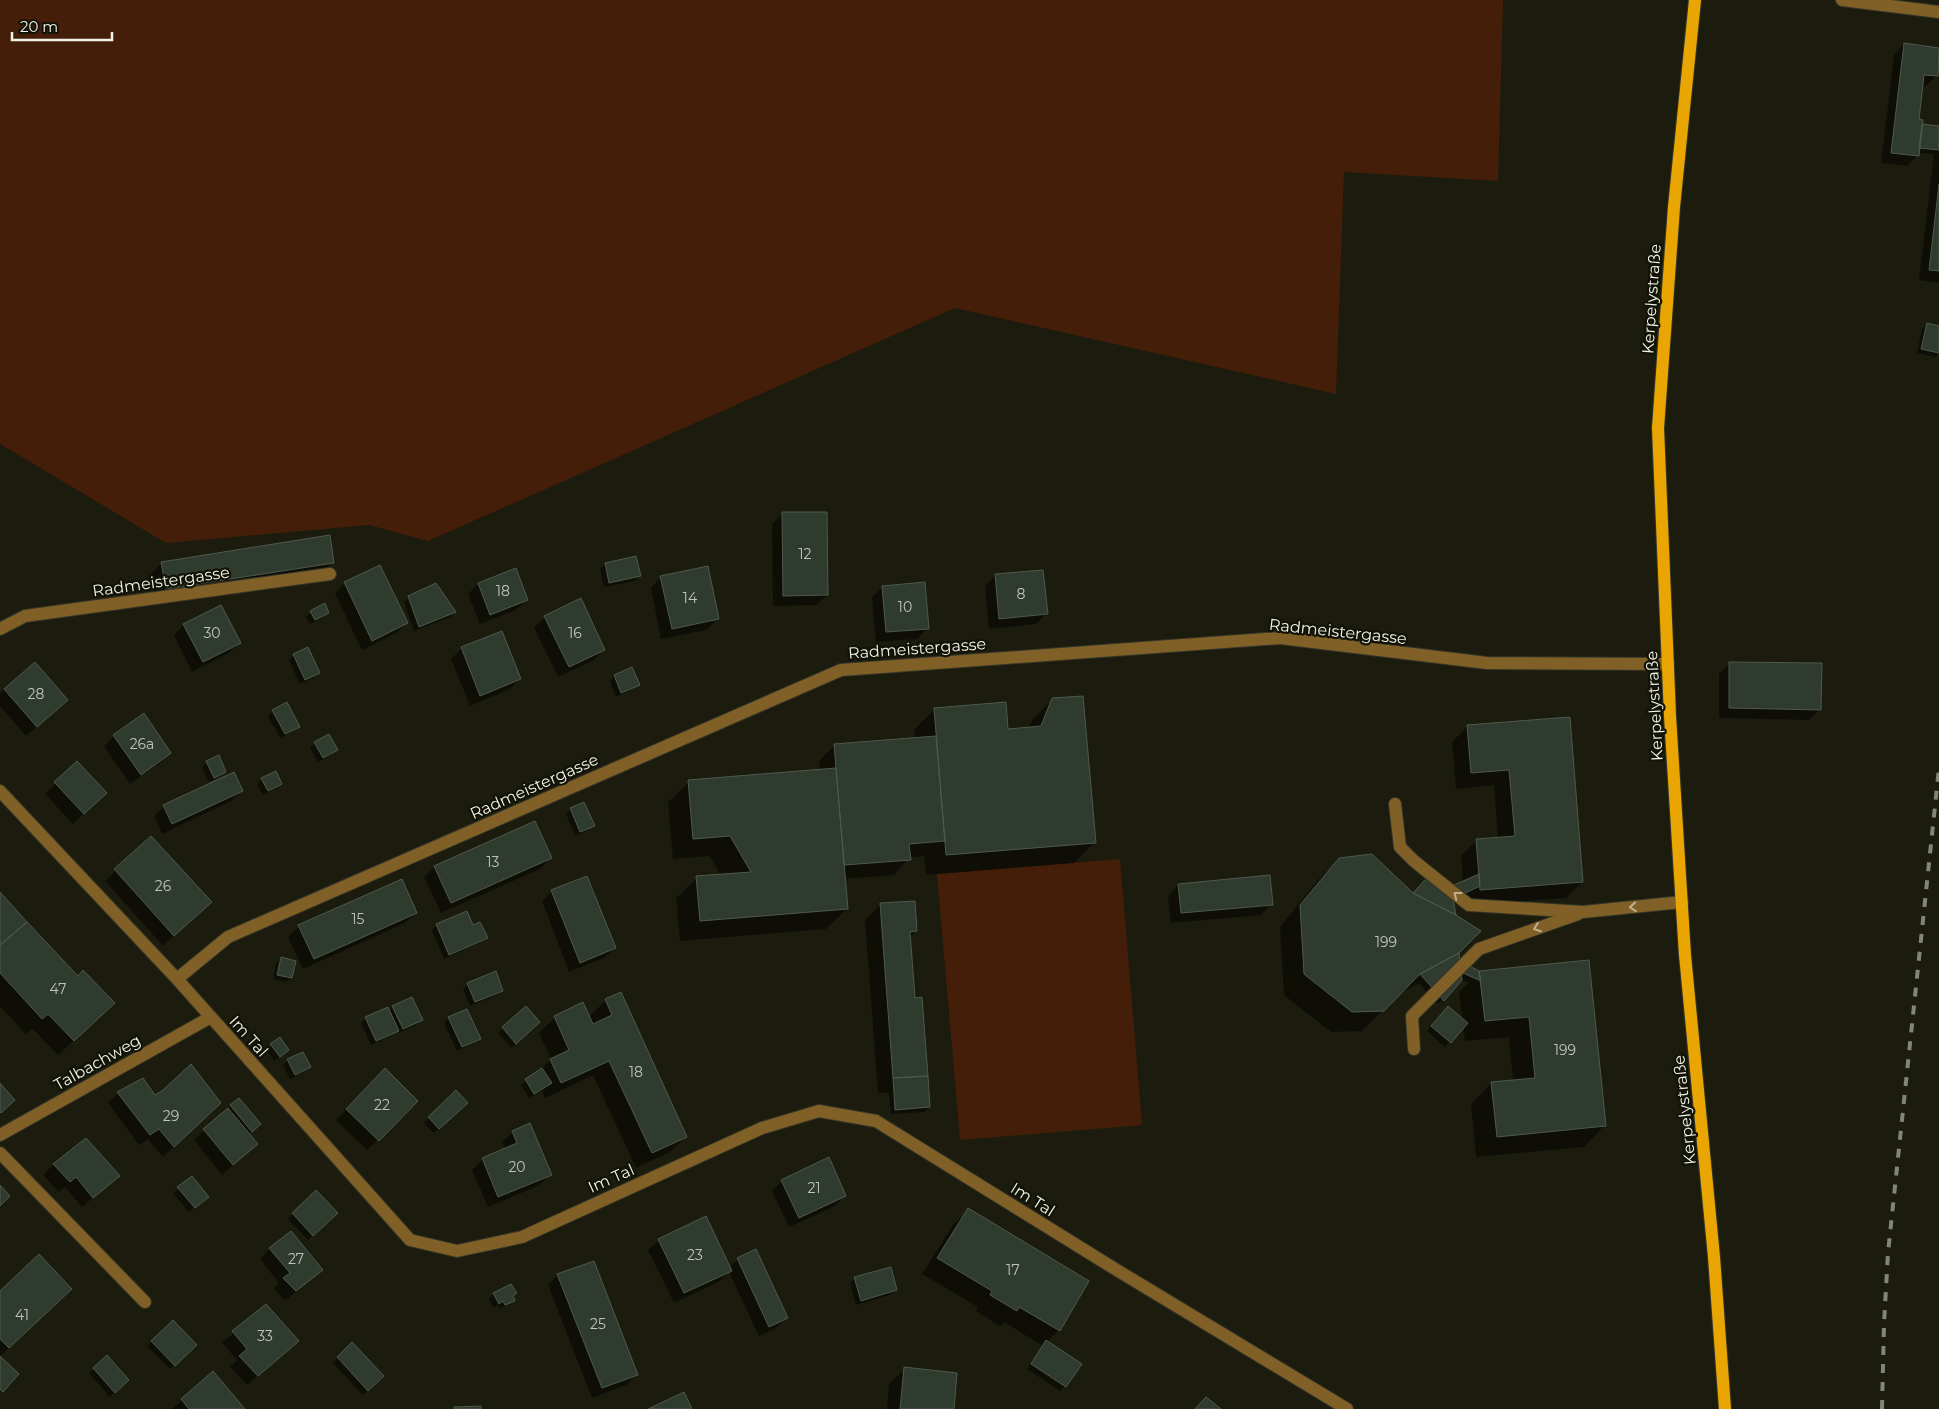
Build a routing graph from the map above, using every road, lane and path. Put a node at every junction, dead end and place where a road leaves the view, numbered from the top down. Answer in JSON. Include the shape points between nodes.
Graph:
{"nodes":[{"id":1,"x":1695,"y":0,"type":"edge"},
{"id":2,"x":1842,"y":0,"type":"edge"},
{"id":3,"x":1939,"y":12,"type":"edge"},
{"id":4,"x":330,"y":574,"type":"dead end"},
{"id":5,"x":0,"y":629,"type":"edge"},
{"id":6,"x":1668,"y":664,"type":"junction"},
{"id":7,"x":0,"y":791,"type":"edge"},
{"id":8,"x":1395,"y":804,"type":"dead end"},
{"id":9,"x":1682,"y":902,"type":"junction"},
{"id":10,"x":1583,"y":912,"type":"junction"},
{"id":11,"x":177,"y":980,"type":"junction"},
{"id":12,"x":211,"y":1017,"type":"junction"},
{"id":13,"x":1414,"y":1049,"type":"dead end"},
{"id":14,"x":0,"y":1135,"type":"edge"},
{"id":15,"x":0,"y":1153,"type":"edge"},
{"id":16,"x":145,"y":1302,"type":"dead end"},
{"id":17,"x":1347,"y":1409,"type":"edge"},
{"id":18,"x":1725,"y":1409,"type":"edge"}],
"edges":[{"from":1,"to":6,"type":"main road","name":"Kerpelystraße","via":[[1674,207],[1658,428]]},
{"from":2,"to":3,"type":"street"},
{"from":4,"to":5,"type":"street","name":"Radmeistergasse","via":[[25,616]]},
{"from":6,"to":9,"type":"main road","name":"Kerpelystraße"},
{"from":6,"to":11,"type":"street","name":"Radmeistergasse","via":[[1487,663],[1280,638],[841,670],[228,937]]},
{"from":7,"to":11,"type":"street","name":"Im Tal"},
{"from":10,"to":8,"type":"street","one_way":true,"via":[[1469,905],[1400,847]]},
{"from":9,"to":10,"type":"street","one_way":true},
{"from":9,"to":18,"type":"main road","name":"Kerpelystraße"},
{"from":10,"to":13,"type":"street","one_way":true,"via":[[1479,949],[1412,1016]]},
{"from":11,"to":12,"type":"street","name":"Im Tal"},
{"from":12,"to":14,"type":"street","name":"Talbachweg"},
{"from":12,"to":17,"type":"street","name":"Im Tal","via":[[410,1240],[457,1251],[522,1237],[762,1128],[818,1111],[876,1121]]},
{"from":15,"to":16,"type":"street"}]}
